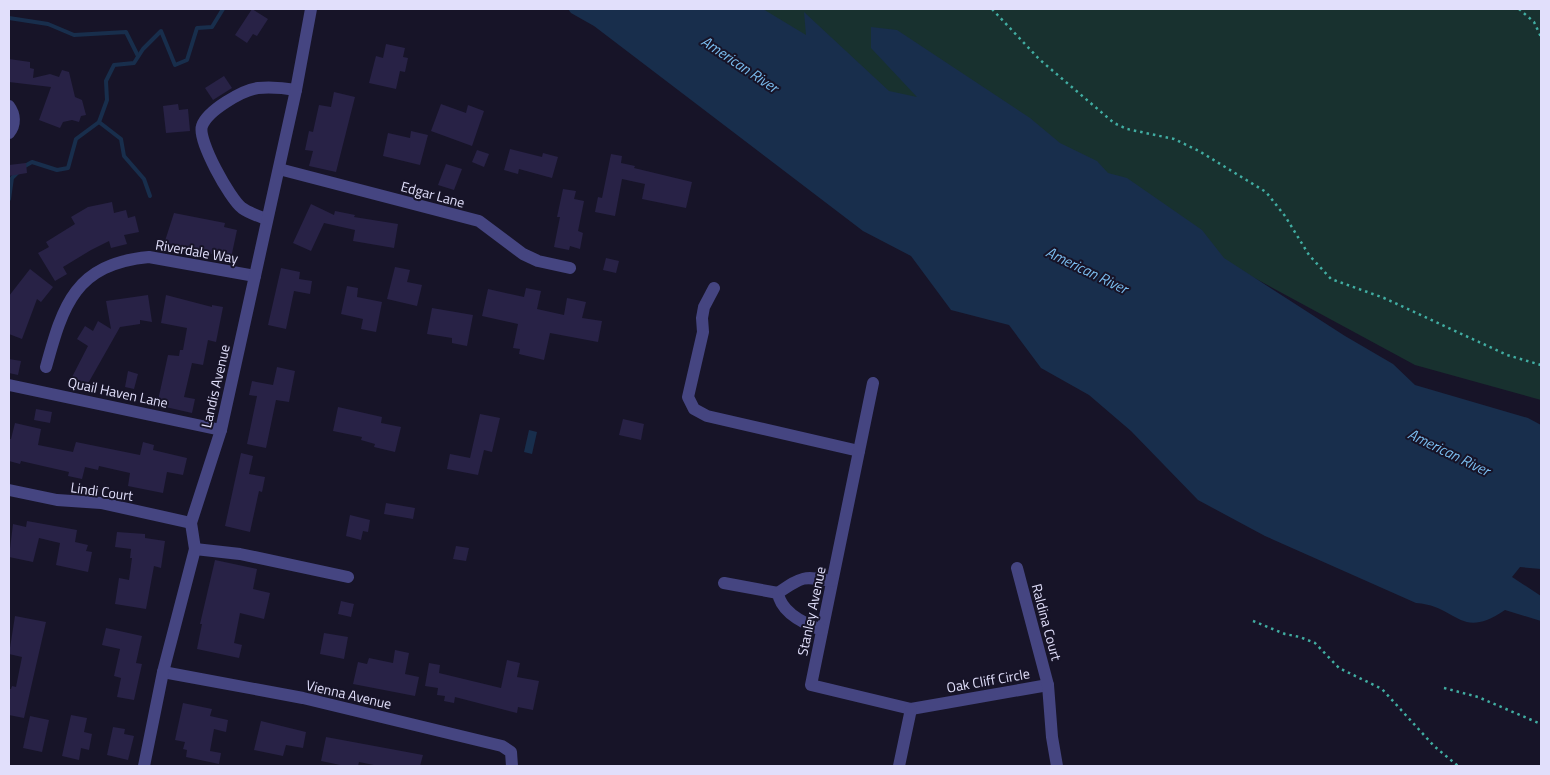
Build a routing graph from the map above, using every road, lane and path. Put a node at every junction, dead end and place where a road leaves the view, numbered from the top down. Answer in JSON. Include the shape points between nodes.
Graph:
{"nodes":[{"id":1,"x":311,"y":9,"type":"edge"},
{"id":2,"x":992,"y":9,"type":"edge"},
{"id":3,"x":1519,"y":9,"type":"edge"},
{"id":4,"x":1541,"y":37,"type":"edge"},
{"id":5,"x":296,"y":90,"type":"junction"},
{"id":6,"x":9,"y":106,"type":"edge"},
{"id":7,"x":9,"y":133,"type":"edge"},
{"id":8,"x":278,"y":169,"type":"junction"},
{"id":9,"x":266,"y":219,"type":"junction"},
{"id":10,"x":570,"y":268,"type":"dead end"},
{"id":11,"x":255,"y":276,"type":"junction"},
{"id":12,"x":714,"y":288,"type":"dead end"},
{"id":13,"x":1541,"y":365,"type":"edge"},
{"id":14,"x":46,"y":367,"type":"dead end"},
{"id":15,"x":873,"y":384,"type":"dead end"},
{"id":16,"x":9,"y":385,"type":"edge"},
{"id":17,"x":221,"y":430,"type":"junction"},
{"id":18,"x":859,"y":451,"type":"junction"},
{"id":19,"x":9,"y":490,"type":"edge"},
{"id":20,"x":192,"y":523,"type":"junction"},
{"id":21,"x":195,"y":549,"type":"junction"},
{"id":22,"x":1017,"y":568,"type":"dead end"},
{"id":23,"x":348,"y":577,"type":"dead end"},
{"id":24,"x":832,"y":581,"type":"junction"},
{"id":25,"x":724,"y":583,"type":"dead end"},
{"id":26,"x":778,"y":593,"type":"junction"},
{"id":27,"x":1253,"y":621,"type":"dead end"},
{"id":28,"x":822,"y":630,"type":"junction"},
{"id":29,"x":163,"y":672,"type":"junction"},
{"id":30,"x":1048,"y":684,"type":"junction"},
{"id":31,"x":1444,"y":688,"type":"dead end"},
{"id":32,"x":912,"y":709,"type":"junction"},
{"id":33,"x":1541,"y":724,"type":"edge"},
{"id":34,"x":144,"y":766,"type":"edge"},
{"id":35,"x":512,"y":766,"type":"edge"},
{"id":36,"x":899,"y":766,"type":"edge"},
{"id":37,"x":1057,"y":766,"type":"edge"},
{"id":38,"x":1458,"y":766,"type":"edge"}],
"edges":[{"from":1,"to":5,"type":"street","name":"Landis Avenue"},
{"from":2,"to":13,"type":"path","via":[[1038,59],[1114,123],[1182,143],[1266,192],[1309,255],[1331,278],[1384,298],[1507,355]]},
{"from":3,"to":4,"type":"path","via":[[1534,22]]},
{"from":5,"to":8,"type":"street","name":"Landis Avenue"},
{"from":5,"to":9,"type":"street","via":[[249,90],[218,108],[202,125],[201,133],[212,160],[240,206]]},
{"from":6,"to":7,"type":"street","via":[[14,116]]},
{"from":8,"to":9,"type":"street","name":"Landis Avenue"},
{"from":8,"to":10,"type":"street","name":"Edgar Lane","via":[[479,221],[523,254]]},
{"from":9,"to":11,"type":"street","name":"Landis Avenue"},
{"from":11,"to":14,"type":"street","name":"Riverdale Way","via":[[149,257],[132,258],[104,268],[69,300],[60,318]]},
{"from":11,"to":17,"type":"street","name":"Landis Avenue"},
{"from":12,"to":18,"type":"street","via":[[704,307],[703,332],[688,397],[694,409],[707,416]]},
{"from":15,"to":18,"type":"street","name":"Stanley Avenue"},
{"from":16,"to":17,"type":"street","name":"Quail Haven Lane"},
{"from":17,"to":20,"type":"street","name":"Landis Avenue"},
{"from":18,"to":24,"type":"street","name":"Stanley Avenue"},
{"from":19,"to":20,"type":"street","name":"Lindi Court","via":[[57,500],[101,503]]},
{"from":20,"to":21,"type":"street","name":"Landis Avenue"},
{"from":21,"to":23,"type":"street","via":[[240,554]]},
{"from":21,"to":29,"type":"street","name":"Landis Avenue"},
{"from":22,"to":30,"type":"street","name":"Raldina Court"},
{"from":24,"to":26,"type":"street","via":[[808,577],[797,579]]},
{"from":24,"to":28,"type":"street","name":"Stanley Avenue"},
{"from":25,"to":26,"type":"street"},
{"from":26,"to":28,"type":"street","via":[[782,605],[804,624]]},
{"from":27,"to":38,"type":"path","via":[[1315,643],[1339,668],[1382,689],[1434,746]]},
{"from":28,"to":32,"type":"street","name":"Stanley Avenue","via":[[811,685]]},
{"from":29,"to":34,"type":"street","name":"Landis Avenue"},
{"from":29,"to":35,"type":"street","name":"Vienna Avenue","via":[[303,698],[502,746],[511,752]]},
{"from":30,"to":32,"type":"street","name":"Oak Cliff Circle"},
{"from":30,"to":37,"type":"street","name":"Oak Cliff Circle"},
{"from":31,"to":33,"type":"path","via":[[1478,697]]},
{"from":32,"to":36,"type":"street"}]}
